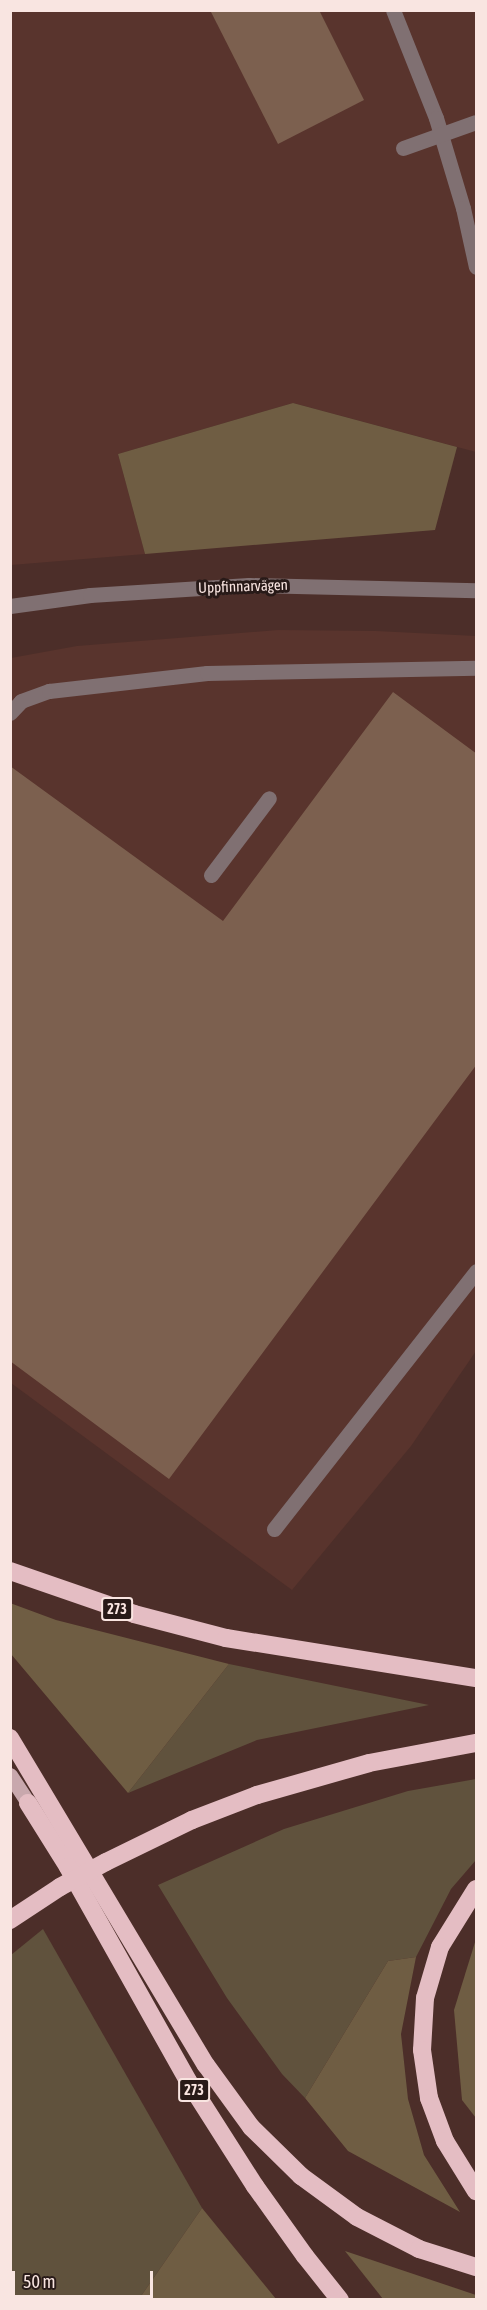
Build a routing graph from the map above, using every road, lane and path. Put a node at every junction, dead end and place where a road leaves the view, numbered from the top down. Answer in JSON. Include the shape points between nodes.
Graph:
{"nodes":[{"id":1,"x":393,"y":10,"type":"edge"},
{"id":2,"x":477,"y":122,"type":"edge"},
{"id":3,"x":441,"y":135,"type":"junction"},
{"id":4,"x":403,"y":148,"type":"dead end"},
{"id":5,"x":477,"y":267,"type":"edge"},
{"id":6,"x":477,"y":590,"type":"edge"},
{"id":7,"x":10,"y":606,"type":"edge"},
{"id":8,"x":477,"y":668,"type":"edge"},
{"id":9,"x":10,"y":713,"type":"edge"},
{"id":10,"x":269,"y":798,"type":"dead end"},
{"id":11,"x":212,"y":874,"type":"dead end"},
{"id":12,"x":477,"y":1271,"type":"edge"},
{"id":13,"x":274,"y":1529,"type":"dead end"},
{"id":14,"x":10,"y":1571,"type":"edge"},
{"id":15,"x":477,"y":1678,"type":"edge"},
{"id":16,"x":10,"y":1738,"type":"edge"},
{"id":17,"x":477,"y":1743,"type":"edge"},
{"id":18,"x":10,"y":1775,"type":"edge"},
{"id":19,"x":28,"y":1803,"type":"joint"},
{"id":20,"x":477,"y":1889,"type":"edge"},
{"id":21,"x":10,"y":1920,"type":"edge"},
{"id":22,"x":477,"y":2191,"type":"edge"},
{"id":23,"x":477,"y":2267,"type":"edge"},
{"id":24,"x":340,"y":2300,"type":"edge"}],
"edges":[{"from":1,"to":3,"type":"street"},
{"from":2,"to":3,"type":"street"},
{"from":3,"to":4,"type":"street"},
{"from":3,"to":5,"type":"street"},
{"from":6,"to":7,"type":"street","name":"Uppfinnarvägen","via":[[249,585],[90,595]]},
{"from":8,"to":9,"type":"street","via":[[207,673],[49,691],[21,701]]},
{"from":10,"to":11,"type":"street"},
{"from":12,"to":13,"type":"street"},
{"from":14,"to":15,"type":"highway","number":"273","via":[[134,1614],[226,1638]]},
{"from":16,"to":23,"type":"highway","via":[[206,2065],[251,2127],[301,2176],[357,2217],[419,2248]]},
{"from":17,"to":21,"type":"highway","bridge":true,"via":[[369,1763],[257,1796],[192,1821],[106,1862]]},
{"from":18,"to":19,"type":"main road","number":"273"},
{"from":19,"to":24,"type":"highway","number":"273","via":[[188,2081],[255,2186]]},
{"from":20,"to":22,"type":"highway","via":[[440,1947],[425,1998],[422,2050],[429,2098],[445,2141]]}]}
